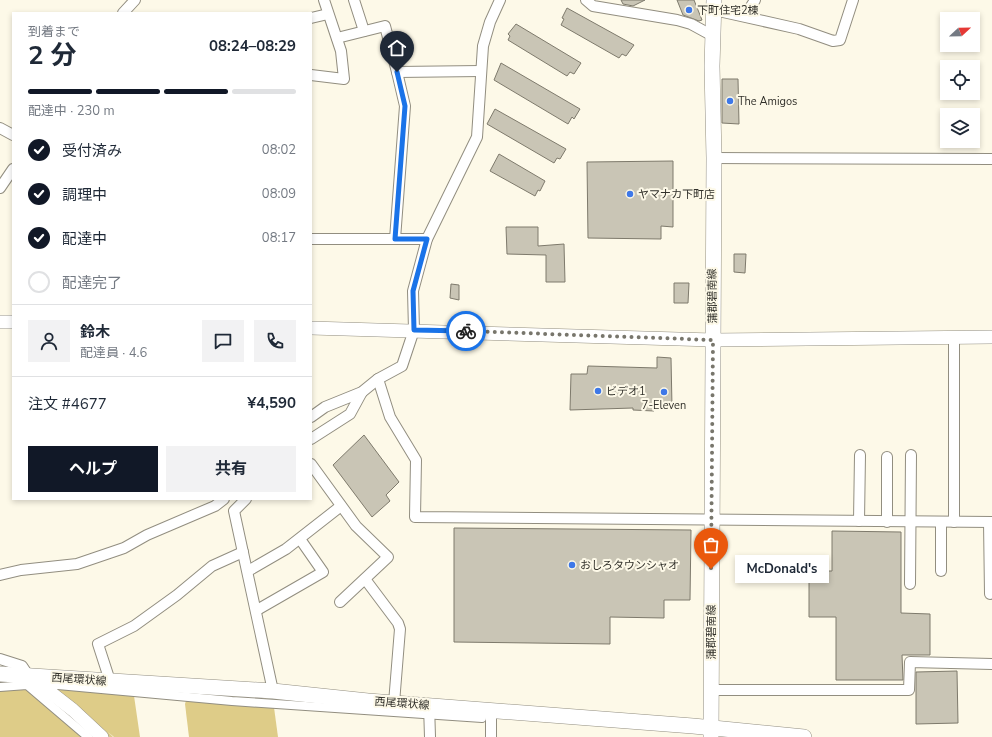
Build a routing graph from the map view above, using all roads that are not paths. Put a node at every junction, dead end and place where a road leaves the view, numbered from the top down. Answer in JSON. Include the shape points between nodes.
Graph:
{"nodes":[{"id":1,"x":324,"y":0,"type":"edge"},
{"id":2,"x":354,"y":0,"type":"edge"},
{"id":3,"x":500,"y":0,"type":"edge"},
{"id":4,"x":586,"y":0,"type":"edge"},
{"id":5,"x":755,"y":0,"type":"edge"},
{"id":6,"x":853,"y":0,"type":"edge"},
{"id":7,"x":133,"y":1,"type":"edge"},
{"id":8,"x":714,"y":5,"type":"edge"},
{"id":9,"x":124,"y":12,"type":"edge"},
{"id":10,"x":328,"y":14,"type":"junction"},
{"id":11,"x":745,"y":16,"type":"junction"},
{"id":12,"x":312,"y":18,"type":"edge"},
{"id":13,"x":364,"y":31,"type":"junction"},
{"id":14,"x":713,"y":36,"type":"junction"},
{"id":15,"x":337,"y":38,"type":"junction"},
{"id":16,"x":481,"y":71,"type":"junction"},
{"id":17,"x":397,"y":72,"type":"junction"},
{"id":18,"x":312,"y":75,"type":"edge"},
{"id":19,"x":0,"y":128,"type":"edge"},
{"id":20,"x":12,"y":134,"type":"edge"},
{"id":21,"x":714,"y":158,"type":"junction"},
{"id":22,"x":992,"y":159,"type":"edge"},
{"id":23,"x":12,"y":170,"type":"edge"},
{"id":24,"x":0,"y":188,"type":"edge"},
{"id":25,"x":312,"y":239,"type":"edge"},
{"id":26,"x":395,"y":239,"type":"junction"},
{"id":27,"x":427,"y":239,"type":"junction"},
{"id":28,"x":0,"y":322,"type":"edge"},
{"id":29,"x":12,"y":322,"type":"edge"},
{"id":30,"x":312,"y":328,"type":"edge"},
{"id":31,"x":414,"y":330,"type":"junction"},
{"id":32,"x":992,"y":337,"type":"edge"},
{"id":33,"x":954,"y":338,"type":"junction"},
{"id":34,"x":713,"y":340,"type":"junction"},
{"id":35,"x":378,"y":379,"type":"junction"},
{"id":36,"x":362,"y":392,"type":"junction"},
{"id":37,"x":312,"y":416,"type":"edge"},
{"id":38,"x":312,"y":438,"type":"edge"},
{"id":39,"x":860,"y":455,"type":"dead end"},
{"id":40,"x":911,"y":455,"type":"dead end"},
{"id":41,"x":887,"y":457,"type":"dead end"},
{"id":42,"x":312,"y":465,"type":"edge"},
{"id":43,"x":223,"y":500,"type":"edge"},
{"id":44,"x":245,"y":500,"type":"edge"},
{"id":45,"x":341,"y":506,"type":"junction"},
{"id":46,"x":712,"y":521,"type":"junction"},
{"id":47,"x":859,"y":521,"type":"junction"},
{"id":48,"x":887,"y":522,"type":"junction"},
{"id":49,"x":910,"y":522,"type":"junction"},
{"id":50,"x":941,"y":522,"type":"junction"},
{"id":51,"x":954,"y":522,"type":"junction"},
{"id":52,"x":991,"y":522,"type":"edge"},
{"id":53,"x":300,"y":539,"type":"junction"},
{"id":54,"x":243,"y":552,"type":"junction"},
{"id":55,"x":248,"y":571,"type":"junction"},
{"id":56,"x":941,"y":571,"type":"dead end"},
{"id":57,"x":0,"y":575,"type":"edge"},
{"id":58,"x":365,"y":579,"type":"junction"},
{"id":59,"x":910,"y":584,"type":"dead end"},
{"id":60,"x":990,"y":594,"type":"dead end"},
{"id":61,"x":340,"y":602,"type":"dead end"},
{"id":62,"x":257,"y":610,"type":"junction"},
{"id":63,"x":0,"y":659,"type":"edge"},
{"id":64,"x":992,"y":664,"type":"edge"},
{"id":65,"x":0,"y":674,"type":"edge"},
{"id":66,"x":28,"y":675,"type":"junction"},
{"id":67,"x":110,"y":681,"type":"junction"},
{"id":68,"x":0,"y":687,"type":"edge"},
{"id":69,"x":710,"y":690,"type":"junction"},
{"id":70,"x":273,"y":691,"type":"junction"},
{"id":71,"x":394,"y":703,"type":"junction"},
{"id":72,"x":429,"y":709,"type":"junction"},
{"id":73,"x":487,"y":714,"type":"junction"},
{"id":74,"x":711,"y":732,"type":"edge"},
{"id":75,"x":88,"y":737,"type":"edge"},
{"id":76,"x":102,"y":737,"type":"edge"},
{"id":77,"x":107,"y":737,"type":"edge"},
{"id":78,"x":430,"y":737,"type":"edge"},
{"id":79,"x":491,"y":737,"type":"edge"},
{"id":80,"x":804,"y":737,"type":"edge"}],
"edges":[{"from":1,"to":10,"type":"street"},
{"from":2,"to":13,"type":"street"},
{"from":3,"to":16,"type":"street","via":[[485,38]]},
{"from":4,"to":14,"type":"street","via":[[593,6],[677,20],[691,24]]},
{"from":5,"to":11,"type":"street"},
{"from":6,"to":11,"type":"street","via":[[840,40],[833,41],[799,29]]},
{"from":7,"to":9,"type":"street"},
{"from":8,"to":11,"type":"street"},
{"from":8,"to":14,"type":"main road","name":"蒲郡碧南線"},
{"from":10,"to":12,"type":"street"},
{"from":10,"to":15,"type":"street"},
{"from":13,"to":15,"type":"street"},
{"from":13,"to":17,"type":"street","via":[[385,26]]},
{"from":14,"to":21,"type":"main road","name":"蒲郡碧南線"},
{"from":15,"to":18,"type":"street","via":[[344,79]]},
{"from":16,"to":17,"type":"street"},
{"from":16,"to":27,"type":"street","via":[[477,137]]},
{"from":17,"to":26,"type":"street","via":[[405,106]]},
{"from":19,"to":20,"type":"street"},
{"from":21,"to":22,"type":"street"},
{"from":21,"to":34,"type":"main road","name":"蒲郡碧南線"},
{"from":23,"to":24,"type":"street"},
{"from":25,"to":26,"type":"street"},
{"from":26,"to":27,"type":"street"},
{"from":27,"to":31,"type":"street","via":[[413,291]]},
{"from":28,"to":29,"type":"street"},
{"from":30,"to":31,"type":"street"},
{"from":31,"to":34,"type":"street"},
{"from":31,"to":35,"type":"street","via":[[402,366]]},
{"from":32,"to":33,"type":"street"},
{"from":33,"to":34,"type":"street"},
{"from":33,"to":51,"type":"street"},
{"from":34,"to":46,"type":"main road","name":"蒲郡碧南線"},
{"from":35,"to":36,"type":"street"},
{"from":35,"to":46,"type":"street","via":[[390,417],[416,460],[415,518]]},
{"from":36,"to":37,"type":"street","via":[[325,407]]},
{"from":36,"to":38,"type":"street","via":[[350,414]]},
{"from":39,"to":47,"type":"street"},
{"from":40,"to":49,"type":"street"},
{"from":41,"to":48,"type":"street"},
{"from":42,"to":45,"type":"street"},
{"from":43,"to":57,"type":"street","via":[[215,506],[147,535],[124,548],[77,564]]},
{"from":44,"to":54,"type":"street","via":[[234,511]]},
{"from":45,"to":53,"type":"street"},
{"from":45,"to":58,"type":"street","via":[[356,526],[388,557]]},
{"from":46,"to":47,"type":"street"},
{"from":46,"to":69,"type":"main road","name":"蒲郡碧南線"},
{"from":47,"to":48,"type":"street"},
{"from":48,"to":49,"type":"street"},
{"from":49,"to":50,"type":"street"},
{"from":49,"to":59,"type":"street"},
{"from":50,"to":51,"type":"street"},
{"from":50,"to":56,"type":"street"},
{"from":51,"to":52,"type":"street"},
{"from":52,"to":60,"type":"street"},
{"from":53,"to":55,"type":"street"},
{"from":53,"to":62,"type":"street","via":[[323,572]]},
{"from":54,"to":55,"type":"street"},
{"from":54,"to":67,"type":"street","via":[[212,566],[134,626],[98,644]]},
{"from":55,"to":62,"type":"street"},
{"from":58,"to":61,"type":"street"},
{"from":58,"to":71,"type":"street","via":[[400,629]]},
{"from":62,"to":70,"type":"street"},
{"from":63,"to":66,"type":"street","via":[[22,666]]},
{"from":64,"to":69,"type":"street","via":[[910,662],[909,690]]},
{"from":65,"to":66,"type":"main road","name":"西尾環状線"},
{"from":66,"to":67,"type":"main road","name":"西尾環状線"},
{"from":66,"to":76,"type":"street","via":[[73,710]]},
{"from":67,"to":70,"type":"main road","name":"西尾環状線"},
{"from":68,"to":75,"type":"street","via":[[27,685]]},
{"from":69,"to":74,"type":"main road","name":"蒲郡碧南線"},
{"from":70,"to":71,"type":"main road","name":"西尾環状線"},
{"from":71,"to":72,"type":"main road","name":"西尾環状線"},
{"from":72,"to":73,"type":"main road","name":"西尾環状線"},
{"from":72,"to":77,"type":"street","via":[[232,701],[47,684]]},
{"from":72,"to":78,"type":"street"},
{"from":73,"to":74,"type":"main road","name":"西尾環状線"},
{"from":73,"to":79,"type":"street"},
{"from":74,"to":80,"type":"main road","name":"西尾環状線"}]}
